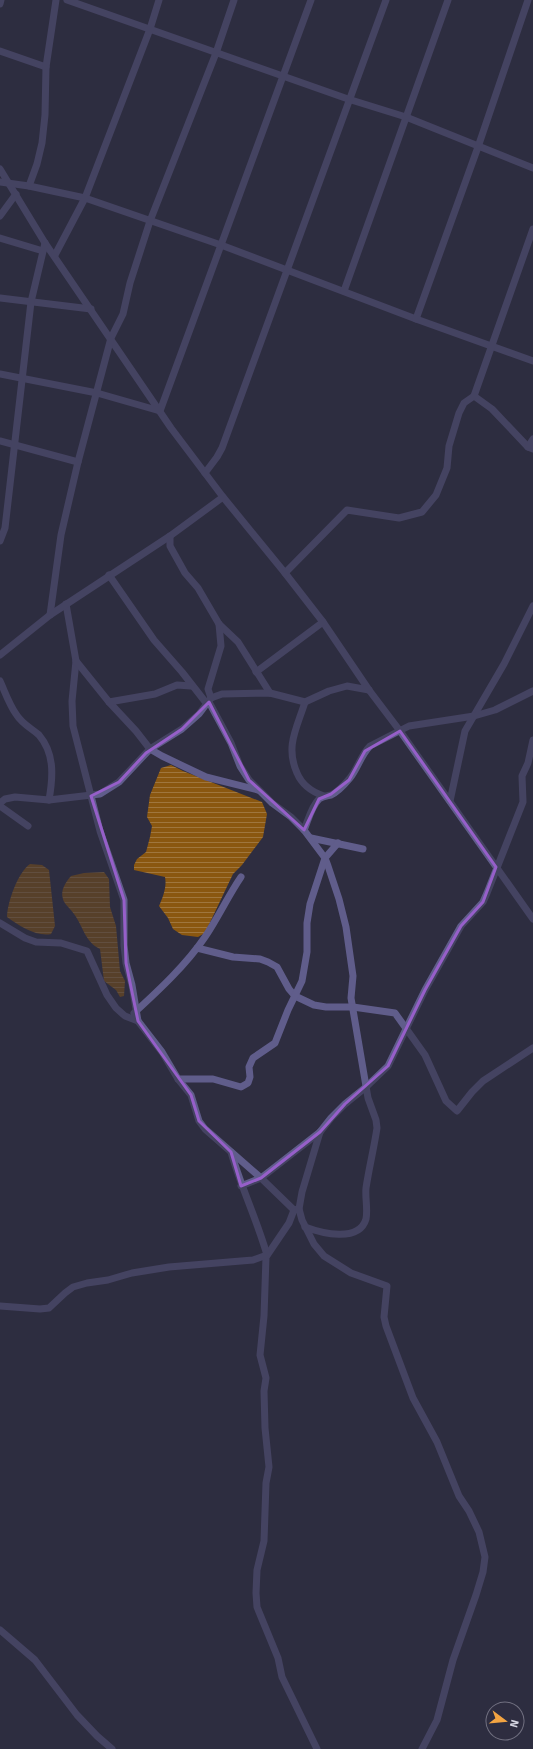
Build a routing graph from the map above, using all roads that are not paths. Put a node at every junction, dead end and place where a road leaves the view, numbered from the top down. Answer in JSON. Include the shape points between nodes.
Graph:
{"nodes":[{"id":1,"x":1,"y":0,"type":"edge"},
{"id":2,"x":56,"y":0,"type":"edge"},
{"id":3,"x":68,"y":0,"type":"edge"},
{"id":4,"x":159,"y":0,"type":"edge"},
{"id":5,"x":234,"y":0,"type":"edge"},
{"id":6,"x":311,"y":0,"type":"edge"},
{"id":7,"x":386,"y":0,"type":"edge"},
{"id":8,"x":448,"y":0,"type":"edge"},
{"id":9,"x":528,"y":0,"type":"edge"},
{"id":10,"x":0,"y":4,"type":"edge"},
{"id":11,"x":150,"y":29,"type":"junction"},
{"id":12,"x":0,"y":51,"type":"edge"},
{"id":13,"x":216,"y":53,"type":"junction"},
{"id":14,"x":46,"y":67,"type":"junction"},
{"id":15,"x":283,"y":76,"type":"junction"},
{"id":16,"x":348,"y":99,"type":"junction"},
{"id":17,"x":406,"y":117,"type":"junction"},
{"id":18,"x":478,"y":147,"type":"junction"},
{"id":19,"x":533,"y":168,"type":"edge"},
{"id":20,"x":0,"y":169,"type":"edge"},
{"id":21,"x":0,"y":182,"type":"edge"},
{"id":22,"x":8,"y":183,"type":"junction"},
{"id":23,"x":28,"y":186,"type":"junction"},
{"id":24,"x":16,"y":194,"type":"junction"},
{"id":25,"x":85,"y":198,"type":"junction"},
{"id":26,"x":0,"y":216,"type":"edge"},
{"id":27,"x":150,"y":221,"type":"junction"},
{"id":28,"x":533,"y":229,"type":"edge"},
{"id":29,"x":0,"y":238,"type":"edge"},
{"id":30,"x":45,"y":243,"type":"junction"},
{"id":31,"x":221,"y":245,"type":"junction"},
{"id":32,"x":43,"y":251,"type":"junction"},
{"id":33,"x":55,"y":255,"type":"junction"},
{"id":34,"x":286,"y":270,"type":"junction"},
{"id":35,"x":344,"y":291,"type":"junction"},
{"id":36,"x":0,"y":298,"type":"edge"},
{"id":37,"x":31,"y":302,"type":"junction"},
{"id":38,"x":91,"y":309,"type":"junction"},
{"id":39,"x":416,"y":319,"type":"junction"},
{"id":40,"x":111,"y":338,"type":"junction"},
{"id":41,"x":492,"y":347,"type":"junction"},
{"id":42,"x":533,"y":361,"type":"edge"},
{"id":43,"x":0,"y":374,"type":"edge"},
{"id":44,"x":22,"y":378,"type":"junction"},
{"id":45,"x":97,"y":393,"type":"junction"},
{"id":46,"x":474,"y":396,"type":"junction"},
{"id":47,"x":160,"y":411,"type":"junction"},
{"id":48,"x":533,"y":439,"type":"edge"},
{"id":49,"x":0,"y":441,"type":"edge"},
{"id":50,"x":14,"y":444,"type":"junction"},
{"id":51,"x":530,"y":448,"type":"edge"},
{"id":52,"x":78,"y":462,"type":"junction"},
{"id":53,"x":205,"y":473,"type":"junction"},
{"id":54,"x":223,"y":497,"type":"junction"},
{"id":55,"x":170,"y":536,"type":"junction"},
{"id":56,"x":0,"y":541,"type":"edge"},
{"id":57,"x":285,"y":573,"type":"junction"},
{"id":58,"x":110,"y":575,"type":"junction"},
{"id":59,"x":66,"y":604,"type":"junction"},
{"id":60,"x":533,"y":606,"type":"edge"},
{"id":61,"x":50,"y":615,"type":"junction"},
{"id":62,"x":323,"y":622,"type":"junction"},
{"id":63,"x":218,"y":624,"type":"junction"},
{"id":64,"x":0,"y":655,"type":"edge"},
{"id":65,"x":76,"y":661,"type":"junction"},
{"id":66,"x":256,"y":672,"type":"junction"},
{"id":67,"x":0,"y":680,"type":"edge"},
{"id":68,"x":191,"y":686,"type":"junction"},
{"id":69,"x":369,"y":690,"type":"junction"},
{"id":70,"x":533,"y":691,"type":"edge"},
{"id":71,"x":270,"y":693,"type":"junction"},
{"id":72,"x":209,"y":701,"type":"junction"},
{"id":73,"x":109,"y":702,"type":"junction"},
{"id":74,"x":305,"y":702,"type":"junction"},
{"id":75,"x":474,"y":716,"type":"junction"},
{"id":76,"x":400,"y":730,"type":"junction"},
{"id":77,"x":533,"y":740,"type":"edge"},
{"id":78,"x":150,"y":749,"type":"junction"},
{"id":79,"x":258,"y":790,"type":"junction"},
{"id":80,"x":91,"y":796,"type":"junction"},
{"id":81,"x":324,"y":796,"type":"junction"},
{"id":82,"x":49,"y":800,"type":"junction"},
{"id":83,"x":450,"y":801,"type":"junction"},
{"id":84,"x":0,"y":803,"type":"edge"},
{"id":85,"x":0,"y":806,"type":"edge"},
{"id":86,"x":28,"y":826,"type":"dead end"},
{"id":87,"x":304,"y":830,"type":"junction"},
{"id":88,"x":311,"y":838,"type":"junction"},
{"id":89,"x":338,"y":843,"type":"junction"},
{"id":90,"x":363,"y":849,"type":"dead end"},
{"id":91,"x":325,"y":858,"type":"junction"},
{"id":92,"x":496,"y":867,"type":"junction"},
{"id":93,"x":242,"y":876,"type":"dead end"},
{"id":94,"x":533,"y":919,"type":"edge"},
{"id":95,"x":0,"y":923,"type":"edge"},
{"id":96,"x":197,"y":948,"type":"junction"},
{"id":97,"x":295,"y":996,"type":"junction"},
{"id":98,"x":353,"y":1007,"type":"junction"},
{"id":99,"x":136,"y":1012,"type":"junction"},
{"id":100,"x":130,"y":1018,"type":"junction"},
{"id":101,"x":138,"y":1021,"type":"junction"},
{"id":102,"x":407,"y":1028,"type":"junction"},
{"id":103,"x":533,"y":1048,"type":"edge"},
{"id":104,"x":178,"y":1079,"type":"junction"},
{"id":105,"x":366,"y":1087,"type":"junction"},
{"id":106,"x":320,"y":1132,"type":"junction"},
{"id":107,"x":230,"y":1152,"type":"junction"},
{"id":108,"x":261,"y":1178,"type":"junction"},
{"id":109,"x":241,"y":1186,"type":"junction"},
{"id":110,"x":297,"y":1209,"type":"junction"},
{"id":111,"x":306,"y":1227,"type":"junction"},
{"id":112,"x":267,"y":1255,"type":"junction"},
{"id":113,"x":0,"y":1306,"type":"edge"},
{"id":114,"x":0,"y":1630,"type":"edge"},
{"id":115,"x":112,"y":1749,"type":"edge"},
{"id":116,"x":316,"y":1749,"type":"edge"},
{"id":117,"x":422,"y":1749,"type":"edge"}],
"edges":[{"from":1,"to":10,"type":"street"},
{"from":2,"to":14,"type":"street"},
{"from":3,"to":11,"type":"street"},
{"from":4,"to":11,"type":"street"},
{"from":5,"to":13,"type":"street"},
{"from":6,"to":15,"type":"street"},
{"from":7,"to":16,"type":"street"},
{"from":8,"to":17,"type":"street"},
{"from":9,"to":18,"type":"street"},
{"from":11,"to":13,"type":"street"},
{"from":11,"to":25,"type":"street"},
{"from":12,"to":14,"type":"street"},
{"from":13,"to":15,"type":"street"},
{"from":13,"to":27,"type":"street"},
{"from":14,"to":23,"type":"street","via":[[42,143]]},
{"from":15,"to":16,"type":"street"},
{"from":15,"to":31,"type":"street"},
{"from":16,"to":17,"type":"street"},
{"from":16,"to":34,"type":"street"},
{"from":17,"to":18,"type":"street"},
{"from":17,"to":35,"type":"street"},
{"from":18,"to":19,"type":"street"},
{"from":18,"to":39,"type":"street"},
{"from":20,"to":22,"type":"street"},
{"from":21,"to":22,"type":"street"},
{"from":22,"to":23,"type":"street"},
{"from":22,"to":24,"type":"street"},
{"from":23,"to":25,"type":"street"},
{"from":24,"to":26,"type":"street"},
{"from":24,"to":30,"type":"street"},
{"from":25,"to":27,"type":"street"},
{"from":25,"to":33,"type":"street"},
{"from":27,"to":31,"type":"street"},
{"from":27,"to":40,"type":"street","via":[[122,314]]},
{"from":28,"to":41,"type":"street"},
{"from":29,"to":32,"type":"street"},
{"from":30,"to":32,"type":"street"},
{"from":30,"to":33,"type":"street"},
{"from":31,"to":34,"type":"street"},
{"from":31,"to":47,"type":"street"},
{"from":32,"to":37,"type":"street"},
{"from":33,"to":38,"type":"street"},
{"from":34,"to":35,"type":"street"},
{"from":34,"to":53,"type":"street","via":[[222,448]]},
{"from":35,"to":39,"type":"street"},
{"from":36,"to":37,"type":"street"},
{"from":37,"to":38,"type":"street"},
{"from":37,"to":44,"type":"street"},
{"from":38,"to":40,"type":"street"},
{"from":39,"to":41,"type":"street"},
{"from":40,"to":45,"type":"street"},
{"from":40,"to":47,"type":"street"},
{"from":41,"to":42,"type":"street"},
{"from":41,"to":46,"type":"street"},
{"from":43,"to":44,"type":"street"},
{"from":44,"to":45,"type":"street"},
{"from":44,"to":50,"type":"street"},
{"from":45,"to":47,"type":"street"},
{"from":45,"to":52,"type":"street"},
{"from":46,"to":51,"type":"street","via":[[502,419]]},
{"from":46,"to":57,"type":"street","via":[[464,403],[459,413],[449,446],[448,468],[436,495],[422,512],[399,518],[347,510]]},
{"from":47,"to":53,"type":"street"},
{"from":48,"to":51,"type":"street"},
{"from":49,"to":50,"type":"street"},
{"from":50,"to":52,"type":"street"},
{"from":50,"to":56,"type":"street","via":[[5,528]]},
{"from":52,"to":61,"type":"street","via":[[61,535]]},
{"from":53,"to":54,"type":"street"},
{"from":54,"to":55,"type":"street"},
{"from":54,"to":57,"type":"street"},
{"from":55,"to":58,"type":"street"},
{"from":55,"to":63,"type":"street","via":[[170,546],[177,560],[198,588]]},
{"from":57,"to":62,"type":"street"},
{"from":58,"to":59,"type":"street"},
{"from":58,"to":68,"type":"street","via":[[154,640]]},
{"from":59,"to":61,"type":"street"},
{"from":59,"to":65,"type":"street"},
{"from":60,"to":75,"type":"street"},
{"from":61,"to":64,"type":"street"},
{"from":62,"to":66,"type":"street"},
{"from":62,"to":69,"type":"street"},
{"from":63,"to":66,"type":"street","via":[[238,642]]},
{"from":63,"to":72,"type":"street","via":[[221,646],[209,682]]},
{"from":65,"to":73,"type":"street"},
{"from":65,"to":80,"type":"street","via":[[72,701],[74,726]]},
{"from":66,"to":71,"type":"street"},
{"from":67,"to":82,"type":"street","via":[[21,722],[38,734],[49,751],[52,774]]},
{"from":68,"to":72,"type":"street"},
{"from":68,"to":73,"type":"street","via":[[178,685],[162,692]]},
{"from":69,"to":74,"type":"street","via":[[347,686]]},
{"from":69,"to":76,"type":"street"},
{"from":70,"to":75,"type":"street","via":[[495,710]]},
{"from":71,"to":72,"type":"street","via":[[230,693]]},
{"from":71,"to":74,"type":"street"},
{"from":72,"to":78,"type":"street","via":[[182,729]]},
{"from":72,"to":79,"type":"street","via":[[240,766]]},
{"from":73,"to":78,"type":"street"},
{"from":74,"to":81,"type":"street","via":[[291,755],[303,784]]},
{"from":75,"to":76,"type":"street","via":[[434,724],[417,724]]},
{"from":75,"to":83,"type":"street","via":[[462,737]]},
{"from":76,"to":81,"type":"street","via":[[370,746],[348,780],[332,794]]},
{"from":76,"to":83,"type":"street"},
{"from":77,"to":92,"type":"street","via":[[528,764],[522,776],[523,802]]},
{"from":78,"to":79,"type":"street","via":[[206,777]]},
{"from":78,"to":80,"type":"street","via":[[119,782],[100,794]]},
{"from":79,"to":87,"type":"street"},
{"from":80,"to":82,"type":"street"},
{"from":80,"to":99,"type":"street","via":[[100,831],[124,900],[124,945]]},
{"from":81,"to":87,"type":"street","via":[[315,805]]},
{"from":82,"to":84,"type":"street","via":[[15,796]]},
{"from":83,"to":92,"type":"street"},
{"from":85,"to":86,"type":"street"},
{"from":87,"to":88,"type":"street"},
{"from":88,"to":89,"type":"street"},
{"from":88,"to":91,"type":"street"},
{"from":89,"to":90,"type":"street"},
{"from":89,"to":91,"type":"street"},
{"from":91,"to":97,"type":"street","via":[[310,904],[306,961],[302,981]]},
{"from":91,"to":98,"type":"street","via":[[346,927],[352,966]]},
{"from":92,"to":94,"type":"street"},
{"from":92,"to":102,"type":"street","via":[[483,902],[461,926]]},
{"from":93,"to":96,"type":"street"},
{"from":95,"to":100,"type":"street","via":[[36,942],[61,943],[87,951],[107,995],[116,1008]]},
{"from":96,"to":97,"type":"street","via":[[268,962],[277,967]]},
{"from":96,"to":99,"type":"street"},
{"from":97,"to":98,"type":"street","via":[[319,1006]]},
{"from":97,"to":104,"type":"street","via":[[275,1043],[253,1058],[249,1067],[250,1080],[246,1085],[241,1087],[213,1079]]},
{"from":98,"to":102,"type":"street","via":[[395,1013]]},
{"from":98,"to":105,"type":"street"},
{"from":99,"to":100,"type":"street"},
{"from":99,"to":101,"type":"street"},
{"from":100,"to":101,"type":"street"},
{"from":101,"to":104,"type":"street","via":[[162,1052]]},
{"from":102,"to":103,"type":"street","via":[[425,1055],[446,1101],[457,1111],[483,1081]]},
{"from":102,"to":105,"type":"street","via":[[388,1066]]},
{"from":104,"to":107,"type":"street","via":[[190,1095],[199,1121]]},
{"from":105,"to":106,"type":"street","via":[[345,1104]]},
{"from":105,"to":111,"type":"street","via":[[377,1128],[363,1224],[343,1235],[318,1232]]},
{"from":106,"to":108,"type":"street"},
{"from":106,"to":110,"type":"street"},
{"from":107,"to":108,"type":"street"},
{"from":107,"to":109,"type":"street"},
{"from":108,"to":109,"type":"street"},
{"from":108,"to":110,"type":"street"},
{"from":109,"to":112,"type":"street"},
{"from":110,"to":111,"type":"street"},
{"from":110,"to":112,"type":"street"},
{"from":111,"to":117,"type":"street","via":[[314,1244],[324,1256],[351,1273],[387,1286],[384,1317],[386,1326],[413,1398],[437,1442],[459,1496],[470,1511],[479,1532],[484,1557],[483,1572],[453,1660],[437,1720]]},
{"from":112,"to":113,"type":"street","via":[[246,1260],[169,1267],[87,1283],[73,1287],[49,1308]]},
{"from":112,"to":116,"type":"street","via":[[260,1355],[266,1378],[265,1428],[269,1467],[264,1541],[257,1570],[257,1606],[278,1658],[282,1677]]},
{"from":114,"to":115,"type":"street","via":[[35,1660],[77,1715]]}]}
